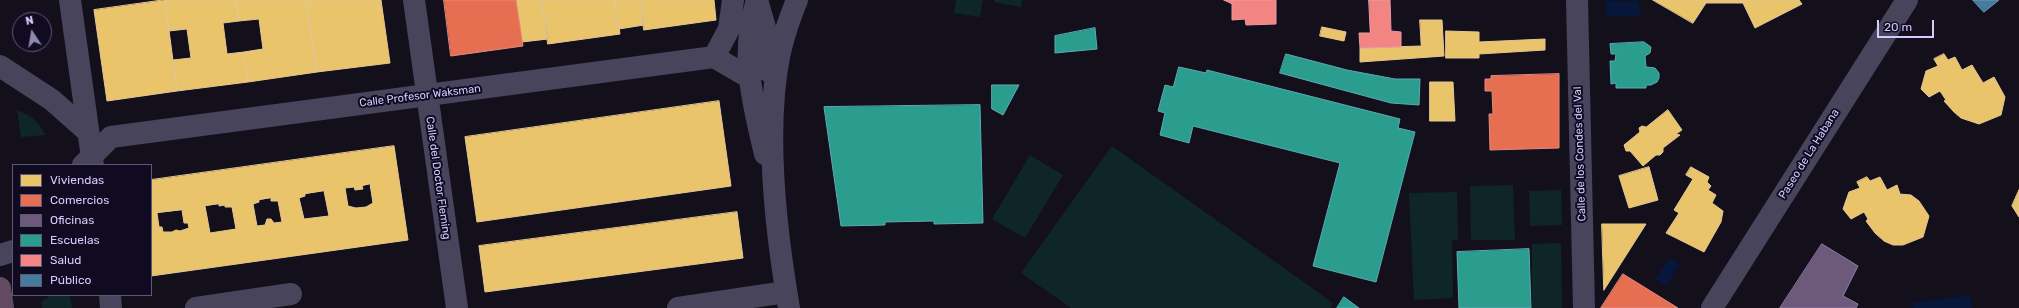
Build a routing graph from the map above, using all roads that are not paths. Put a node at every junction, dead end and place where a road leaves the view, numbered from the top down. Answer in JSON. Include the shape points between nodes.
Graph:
{"nodes":[{"id":1,"x":70,"y":0,"type":"edge"},
{"id":2,"x":414,"y":0,"type":"edge"},
{"id":3,"x":733,"y":0,"type":"edge"},
{"id":4,"x":757,"y":0,"type":"edge"},
{"id":5,"x":797,"y":0,"type":"edge"},
{"id":6,"x":1577,"y":0,"type":"edge"},
{"id":7,"x":1907,"y":0,"type":"edge"},
{"id":8,"x":714,"y":57,"type":"junction"},
{"id":9,"x":0,"y":66,"type":"edge"},
{"id":10,"x":750,"y":78,"type":"junction"},
{"id":11,"x":426,"y":95,"type":"junction"},
{"id":12,"x":773,"y":120,"type":"junction"},
{"id":13,"x":87,"y":131,"type":"junction"},
{"id":14,"x":89,"y":162,"type":"edge"},
{"id":15,"x":774,"y":194,"type":"junction"},
{"id":16,"x":12,"y":251,"type":"edge"},
{"id":17,"x":0,"y":255,"type":"edge"},
{"id":18,"x":0,"y":288,"type":"edge"},
{"id":19,"x":291,"y":294,"type":"dead end"},
{"id":20,"x":110,"y":296,"type":"edge"},
{"id":21,"x":787,"y":300,"type":"edge"},
{"id":22,"x":3,"y":308,"type":"edge"},
{"id":23,"x":111,"y":308,"type":"edge"},
{"id":24,"x":196,"y":308,"type":"edge"},
{"id":25,"x":457,"y":308,"type":"edge"},
{"id":26,"x":678,"y":308,"type":"edge"},
{"id":27,"x":1584,"y":308,"type":"edge"},
{"id":28,"x":1712,"y":308,"type":"edge"}],
"edges":[{"from":1,"to":13,"type":"street"},
{"from":2,"to":11,"type":"street","name":"Calle del Doctor Fleming"},
{"from":3,"to":8,"type":"street","via":[[729,29]]},
{"from":4,"to":10,"type":"street","via":[[748,40]]},
{"from":4,"to":12,"type":"street","via":[[766,31],[768,84]]},
{"from":5,"to":12,"type":"street","via":[[780,52]]},
{"from":6,"to":27,"type":"street","name":"Calle de los Condes del Val"},
{"from":7,"to":28,"type":"street","name":"Paseo de La Habana"},
{"from":8,"to":10,"type":"street"},
{"from":8,"to":11,"type":"street","name":"Calle Profesor Waksman"},
{"from":9,"to":13,"type":"street","via":[[52,100]]},
{"from":10,"to":15,"type":"street"},
{"from":11,"to":14,"type":"street","name":"Calle Profesor Waksman","via":[[111,137]]},
{"from":11,"to":25,"type":"street","name":"Calle del Doctor Fleming"},
{"from":12,"to":15,"type":"street"},
{"from":13,"to":14,"type":"street"},
{"from":15,"to":21,"type":"street"},
{"from":16,"to":17,"type":"street"},
{"from":18,"to":22,"type":"highway"},
{"from":19,"to":24,"type":"street"},
{"from":20,"to":23,"type":"street"},
{"from":21,"to":26,"type":"street"}]}
